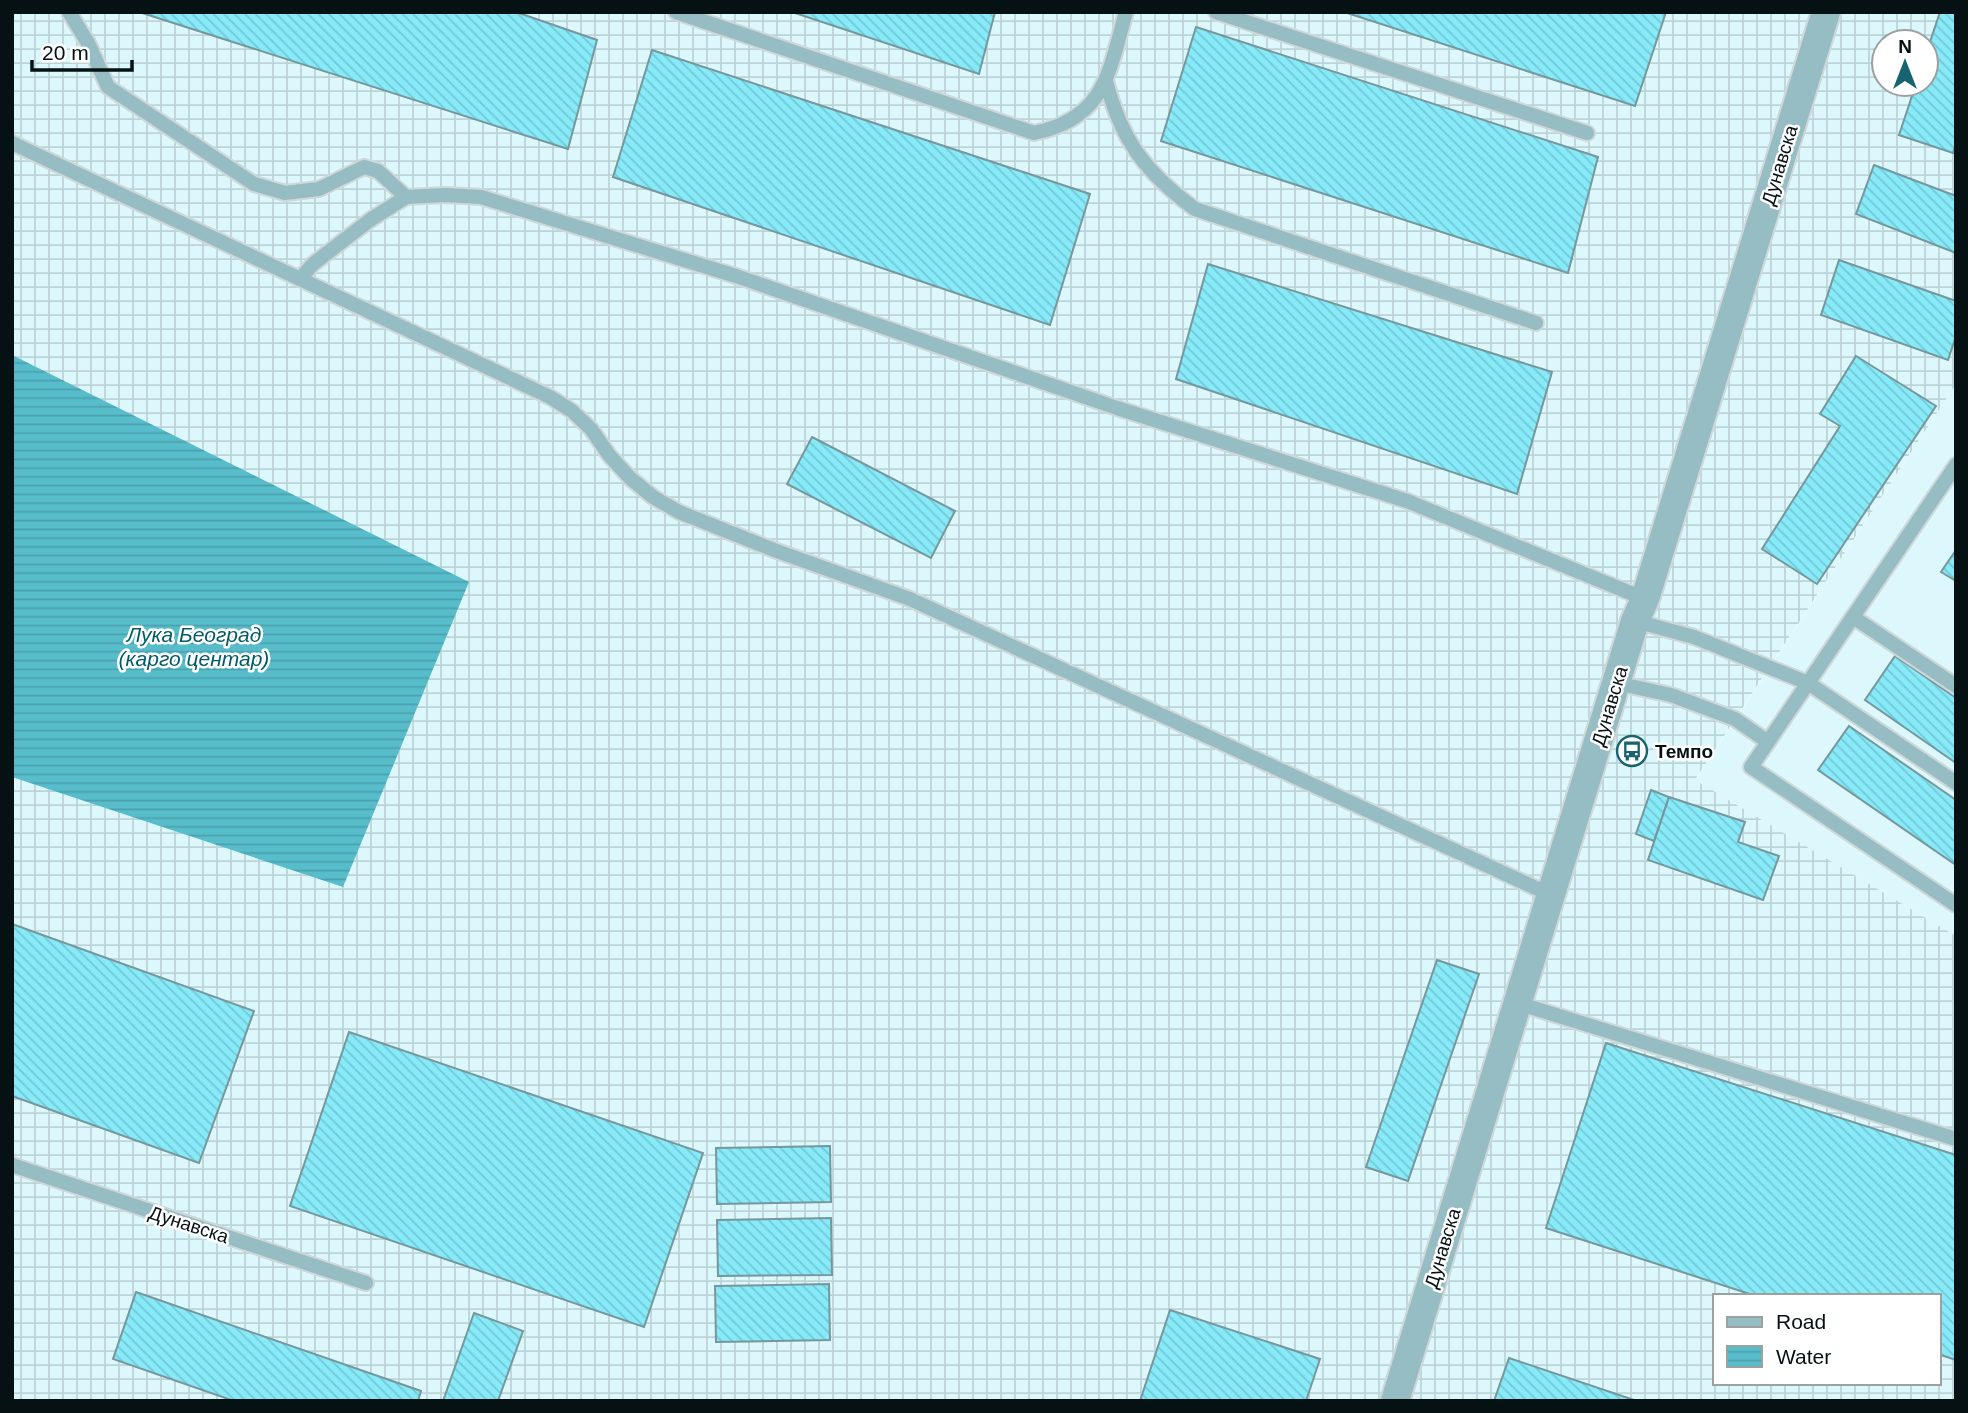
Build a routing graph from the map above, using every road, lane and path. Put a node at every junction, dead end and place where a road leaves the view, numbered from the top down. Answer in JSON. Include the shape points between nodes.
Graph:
{"nodes":[{"id":1,"x":69,"y":12,"type":"edge"},
{"id":2,"x":676,"y":12,"type":"edge"},
{"id":3,"x":1126,"y":12,"type":"edge"},
{"id":4,"x":1216,"y":12,"type":"edge"},
{"id":5,"x":1826,"y":12,"type":"edge"},
{"id":6,"x":1106,"y":81,"type":"junction"},
{"id":7,"x":1587,"y":133,"type":"dead end"},
{"id":8,"x":12,"y":143,"type":"edge"},
{"id":9,"x":406,"y":197,"type":"junction"},
{"id":10,"x":300,"y":279,"type":"junction"},
{"id":11,"x":1536,"y":323,"type":"dead end"},
{"id":12,"x":1956,"y":465,"type":"edge"},
{"id":13,"x":1640,"y":610,"type":"junction"},
{"id":14,"x":1853,"y":617,"type":"junction"},
{"id":15,"x":1616,"y":683,"type":"junction"},
{"id":16,"x":1808,"y":683,"type":"junction"},
{"id":17,"x":1956,"y":686,"type":"edge"},
{"id":18,"x":1768,"y":742,"type":"junction"},
{"id":19,"x":1956,"y":783,"type":"edge"},
{"id":20,"x":1551,"y":895,"type":"junction"},
{"id":21,"x":1956,"y":905,"type":"edge"},
{"id":22,"x":1517,"y":1003,"type":"junction"},
{"id":23,"x":1956,"y":1139,"type":"edge"},
{"id":24,"x":12,"y":1165,"type":"edge"},
{"id":25,"x":366,"y":1283,"type":"dead end"},
{"id":26,"x":1395,"y":1401,"type":"edge"}],
"edges":[{"from":1,"to":9,"type":"lane","via":[[108,87],[254,184],[285,193],[319,189],[364,167],[378,171]]},
{"from":2,"to":6,"type":"lane","via":[[1034,133],[1051,130],[1083,111]]},
{"from":3,"to":6,"type":"lane"},
{"from":4,"to":7,"type":"lane"},
{"from":5,"to":13,"type":"street","name":"Дунавска"},
{"from":6,"to":11,"type":"lane","via":[[1130,144],[1148,169],[1195,209]]},
{"from":8,"to":10,"type":"lane"},
{"from":9,"to":10,"type":"lane","via":[[313,264]]},
{"from":9,"to":13,"type":"lane","via":[[481,197],[736,276],[1116,408],[1407,501]]},
{"from":10,"to":20,"type":"lane","via":[[550,397],[591,429],[630,478],[679,512],[910,599]]},
{"from":12,"to":14,"type":"lane"},
{"from":13,"to":15,"type":"street","name":"Дунавска"},
{"from":13,"to":16,"type":"lane"},
{"from":14,"to":16,"type":"lane"},
{"from":14,"to":17,"type":"lane"},
{"from":15,"to":18,"type":"lane","via":[[1671,695],[1735,719]]},
{"from":15,"to":20,"type":"street","name":"Дунавска"},
{"from":16,"to":18,"type":"lane"},
{"from":16,"to":19,"type":"lane"},
{"from":18,"to":21,"type":"lane","via":[[1751,767]]},
{"from":20,"to":22,"type":"street","name":"Дунавска"},
{"from":22,"to":23,"type":"lane"},
{"from":22,"to":26,"type":"street","name":"Дунавска"},
{"from":24,"to":25,"type":"lane","name":"Дунавска"}]}
